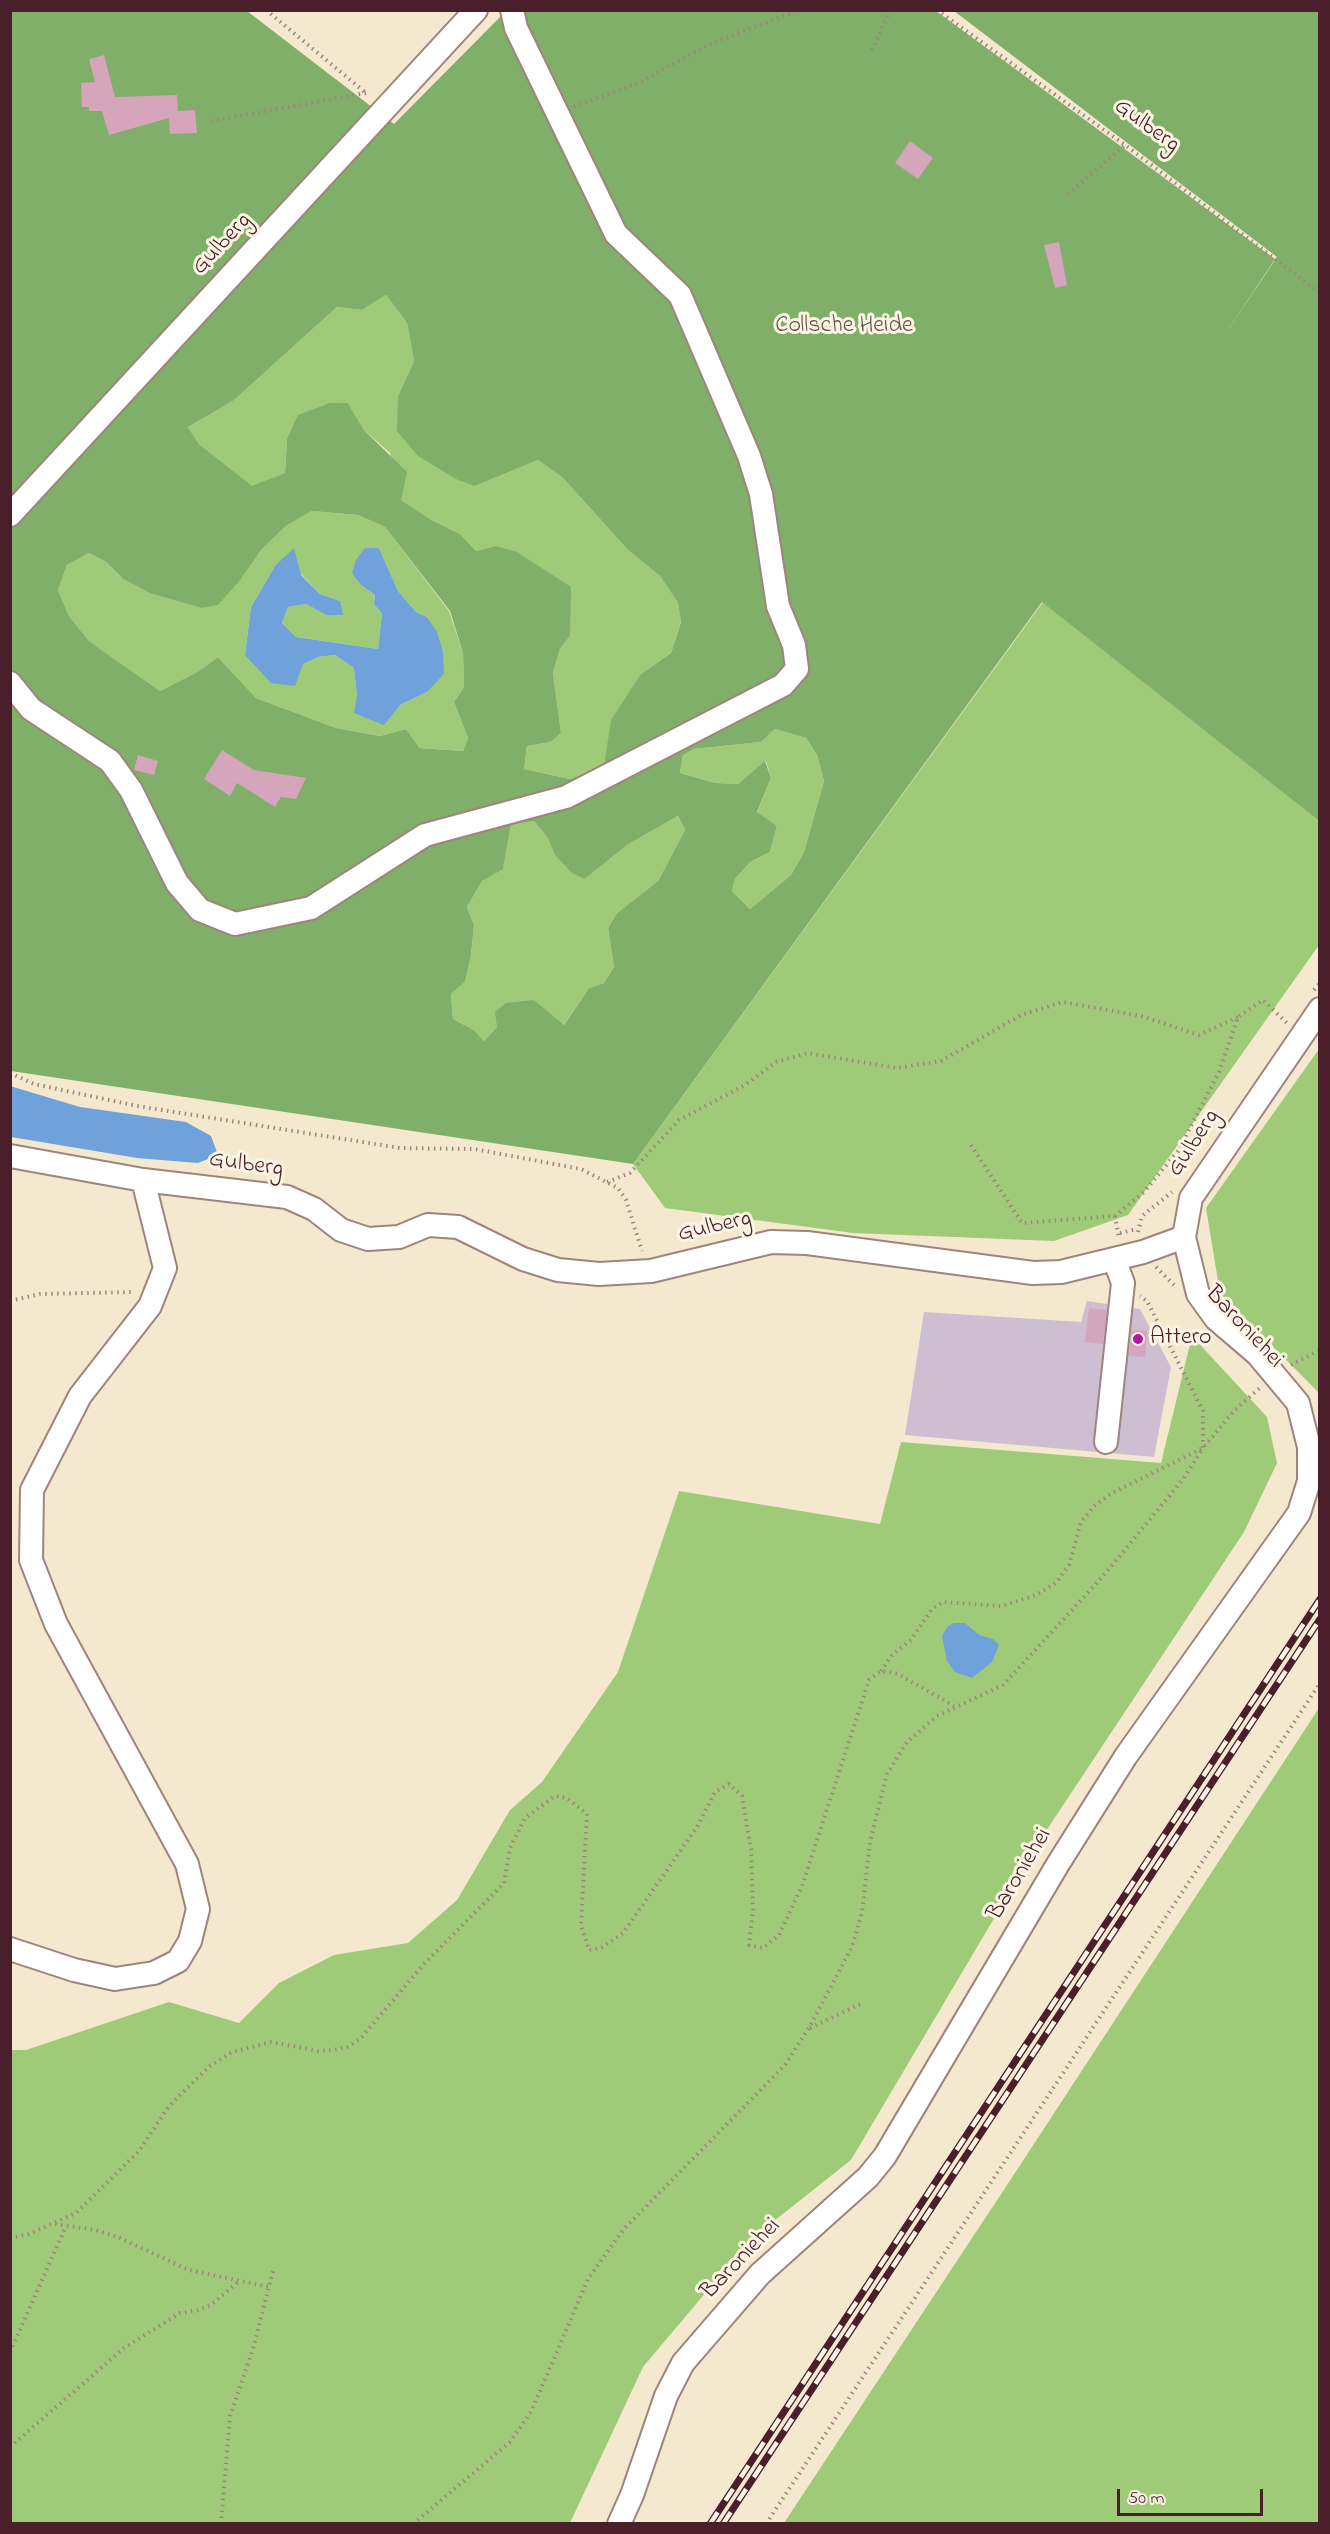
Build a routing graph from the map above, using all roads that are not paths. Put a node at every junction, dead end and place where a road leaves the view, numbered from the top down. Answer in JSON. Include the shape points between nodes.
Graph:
{"nodes":[{"id":1,"x":476,"y":10,"type":"edge"},
{"id":2,"x":512,"y":10,"type":"edge"},
{"id":3,"x":10,"y":516,"type":"edge"},
{"id":4,"x":10,"y":683,"type":"edge"},
{"id":5,"x":1320,"y":1010,"type":"edge"},
{"id":6,"x":10,"y":1156,"type":"edge"},
{"id":7,"x":143,"y":1180,"type":"junction"},
{"id":8,"x":1184,"y":1237,"type":"junction"},
{"id":9,"x":1114,"y":1259,"type":"junction"},
{"id":10,"x":1106,"y":1442,"type":"dead end"},
{"id":11,"x":10,"y":1949,"type":"edge"},
{"id":12,"x":619,"y":2523,"type":"edge"}],
"edges":[{"from":1,"to":3,"type":"street","name":"Gulberg"},
{"from":2,"to":4,"type":"street","via":[[516,28],[616,234],[680,295],[749,456],[761,494],[778,606],[794,645],[797,669],[783,685],[566,797],[425,835],[311,908],[235,924],[200,910],[177,883],[131,790],[110,761],[31,709]]},
{"from":5,"to":8,"type":"street","name":"Gulberg","via":[[1191,1198]]},
{"from":6,"to":7,"type":"street","name":"Gulberg"},
{"from":7,"to":9,"type":"street","name":"Gulberg","via":[[287,1197],[314,1209],[340,1230],[368,1239],[399,1237],[428,1225],[458,1227],[523,1259],[558,1270],[599,1274],[651,1271],[771,1242],[1034,1273],[1061,1272]]},
{"from":7,"to":11,"type":"street","via":[[165,1268],[150,1306],[80,1396],[32,1490],[31,1560],[56,1624],[187,1864],[198,1909],[190,1941],[178,1961],[154,1973],[115,1979]]},
{"from":8,"to":9,"type":"street","name":"Gulberg"},
{"from":8,"to":12,"type":"street","name":"Baroniehei","via":[[1198,1294],[1216,1319],[1257,1354],[1265,1383],[1298,1403],[1309,1447],[1309,1481],[1299,1514],[1126,1756],[885,2156],[868,2177],[760,2274],[683,2363],[666,2396]]},
{"from":9,"to":10,"type":"street","via":[[1123,1283]]}]}
